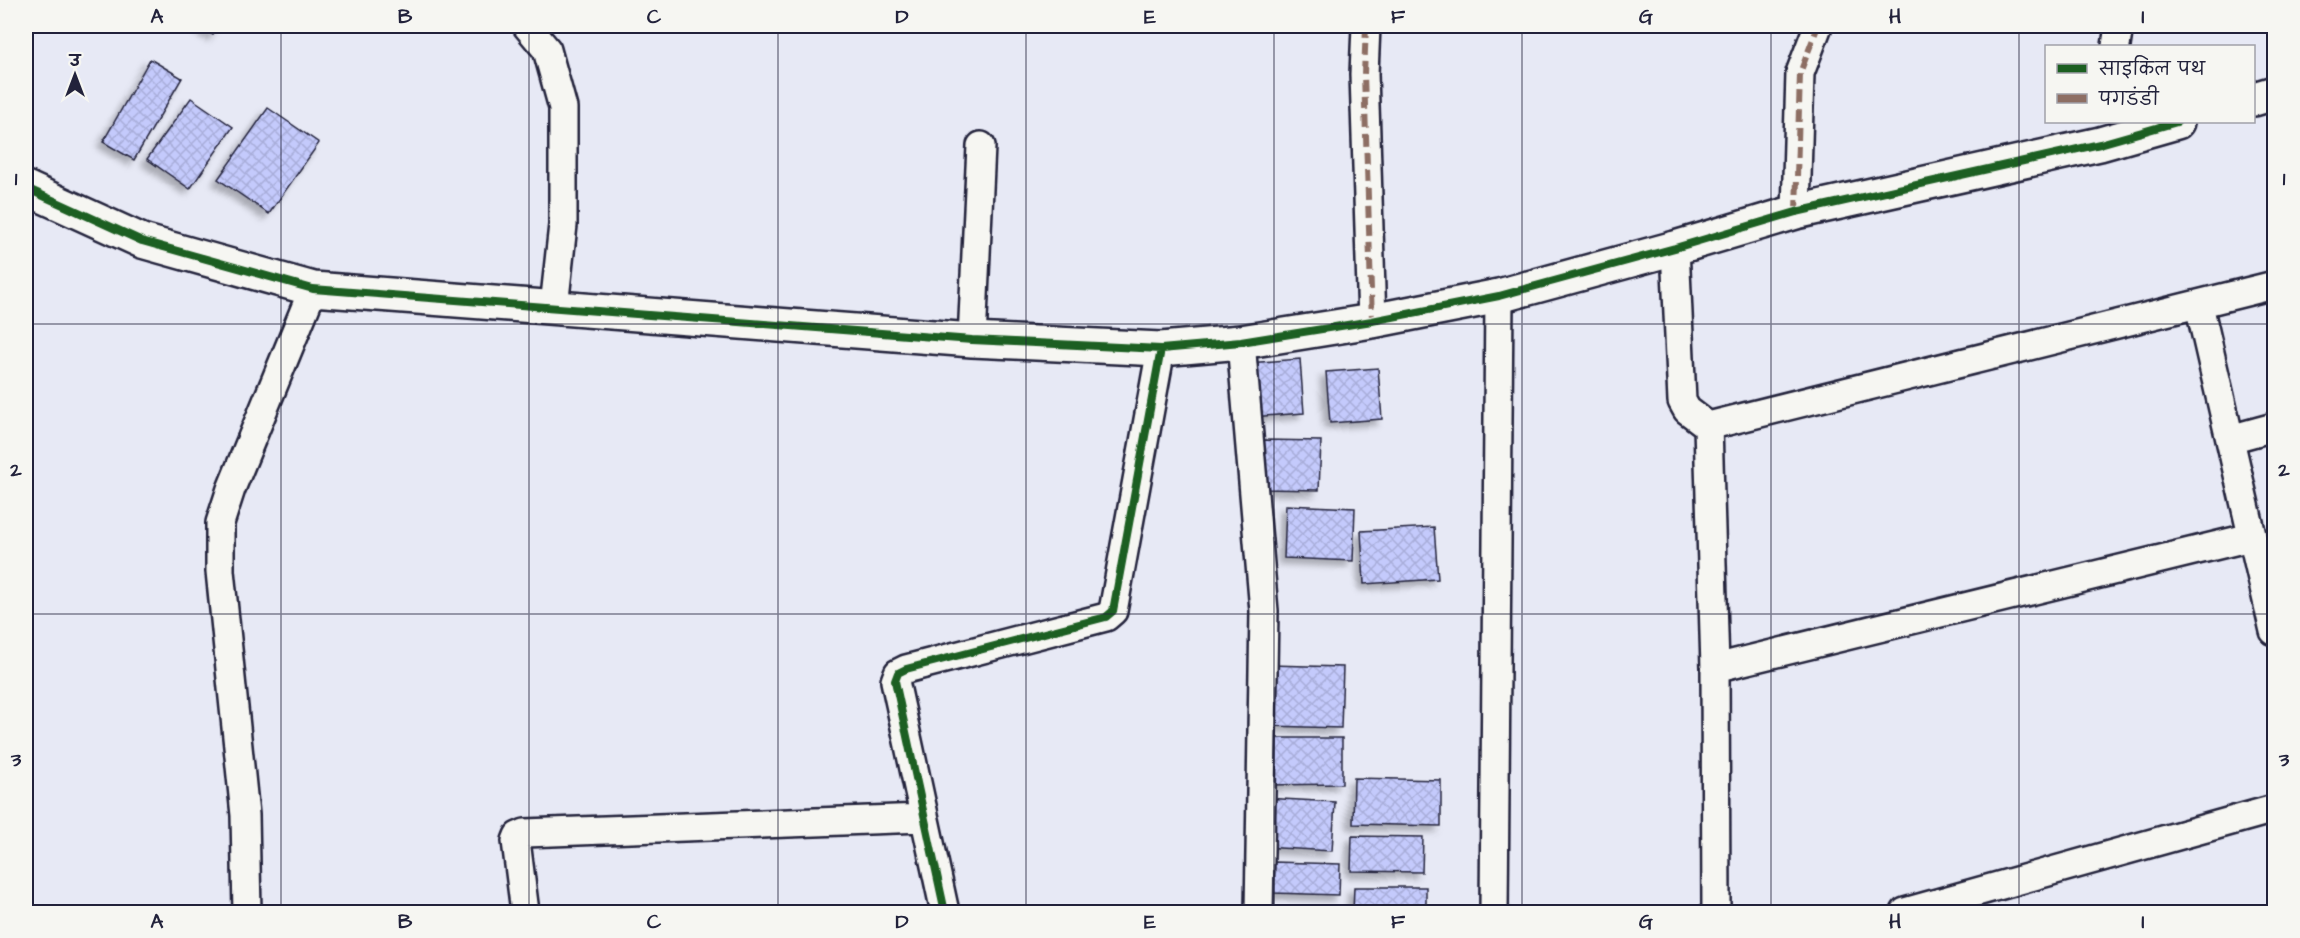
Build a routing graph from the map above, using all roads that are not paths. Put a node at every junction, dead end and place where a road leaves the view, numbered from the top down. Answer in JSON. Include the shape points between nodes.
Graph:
{"nodes":[{"id":1,"x":527,"y":26,"type":"edge"},
{"id":2,"x":1366,"y":26,"type":"edge"},
{"id":3,"x":1818,"y":26,"type":"edge"},
{"id":4,"x":2119,"y":26,"type":"edge"},
{"id":5,"x":2116,"y":45,"type":"edge"},
{"id":6,"x":2274,"y":93,"type":"edge"},
{"id":7,"x":2255,"y":98,"type":"edge"},
{"id":8,"x":2170,"y":123,"type":"edge"},
{"id":9,"x":2102,"y":133,"type":"edge"},
{"id":10,"x":981,"y":146,"type":"dead end"},
{"id":11,"x":26,"y":188,"type":"edge"},
{"id":12,"x":1796,"y":212,"type":"junction"},
{"id":13,"x":1675,"y":248,"type":"junction"},
{"id":14,"x":2274,"y":285,"type":"edge"},
{"id":15,"x":313,"y":289,"type":"junction"},
{"id":16,"x":1499,"y":296,"type":"junction"},
{"id":17,"x":2199,"y":304,"type":"junction"},
{"id":18,"x":554,"y":308,"type":"junction"},
{"id":19,"x":1372,"y":321,"type":"junction"},
{"id":20,"x":972,"y":340,"type":"junction"},
{"id":21,"x":1241,"y":342,"type":"junction"},
{"id":22,"x":1161,"y":350,"type":"junction"},
{"id":23,"x":1708,"y":426,"type":"junction"},
{"id":24,"x":2274,"y":427,"type":"edge"},
{"id":25,"x":2230,"y":439,"type":"junction"},
{"id":26,"x":2251,"y":537,"type":"junction"},
{"id":27,"x":2274,"y":630,"type":"edge"},
{"id":28,"x":1715,"y":668,"type":"junction"},
{"id":29,"x":2273,"y":814,"type":"edge"},
{"id":30,"x":923,"y":818,"type":"junction"},
{"id":31,"x":1956,"y":905,"type":"edge"},
{"id":32,"x":247,"y":912,"type":"edge"},
{"id":33,"x":525,"y":912,"type":"edge"},
{"id":34,"x":945,"y":912,"type":"edge"},
{"id":35,"x":1259,"y":912,"type":"edge"},
{"id":36,"x":1494,"y":912,"type":"edge"},
{"id":37,"x":1716,"y":912,"type":"edge"},
{"id":38,"x":1905,"y":912,"type":"edge"}],
"edges":[{"from":1,"to":18,"type":"street","via":[[547,50],[563,108],[563,225]]},
{"from":2,"to":19,"type":"street"},
{"from":3,"to":12,"type":"street","via":[[1800,73]]},
{"from":4,"to":5,"type":"street"},
{"from":6,"to":7,"type":"street"},
{"from":8,"to":9,"type":"street"},
{"from":9,"to":12,"type":"street"},
{"from":10,"to":20,"type":"street"},
{"from":11,"to":15,"type":"street","via":[[142,241]]},
{"from":12,"to":13,"type":"street"},
{"from":13,"to":16,"type":"street"},
{"from":13,"to":23,"type":"street","via":[[1682,401],[1687,410]]},
{"from":14,"to":17,"type":"street"},
{"from":15,"to":18,"type":"street"},
{"from":15,"to":32,"type":"street","via":[[220,523],[220,571],[245,815]]},
{"from":16,"to":19,"type":"street"},
{"from":16,"to":36,"type":"street"},
{"from":17,"to":23,"type":"street"},
{"from":17,"to":25,"type":"street"},
{"from":18,"to":20,"type":"street"},
{"from":19,"to":21,"type":"street"},
{"from":20,"to":22,"type":"street"},
{"from":21,"to":22,"type":"street"},
{"from":21,"to":35,"type":"street","via":[[1264,611]]},
{"from":22,"to":30,"type":"street","via":[[1113,611],[1106,617],[898,673],[895,681]]},
{"from":23,"to":28,"type":"street"},
{"from":24,"to":25,"type":"street"},
{"from":25,"to":26,"type":"street"},
{"from":26,"to":27,"type":"street"},
{"from":26,"to":28,"type":"street"},
{"from":28,"to":37,"type":"street"},
{"from":29,"to":31,"type":"street"},
{"from":30,"to":33,"type":"street","via":[[525,833],[516,841]]},
{"from":30,"to":34,"type":"street"},
{"from":31,"to":38,"type":"street"}]}
